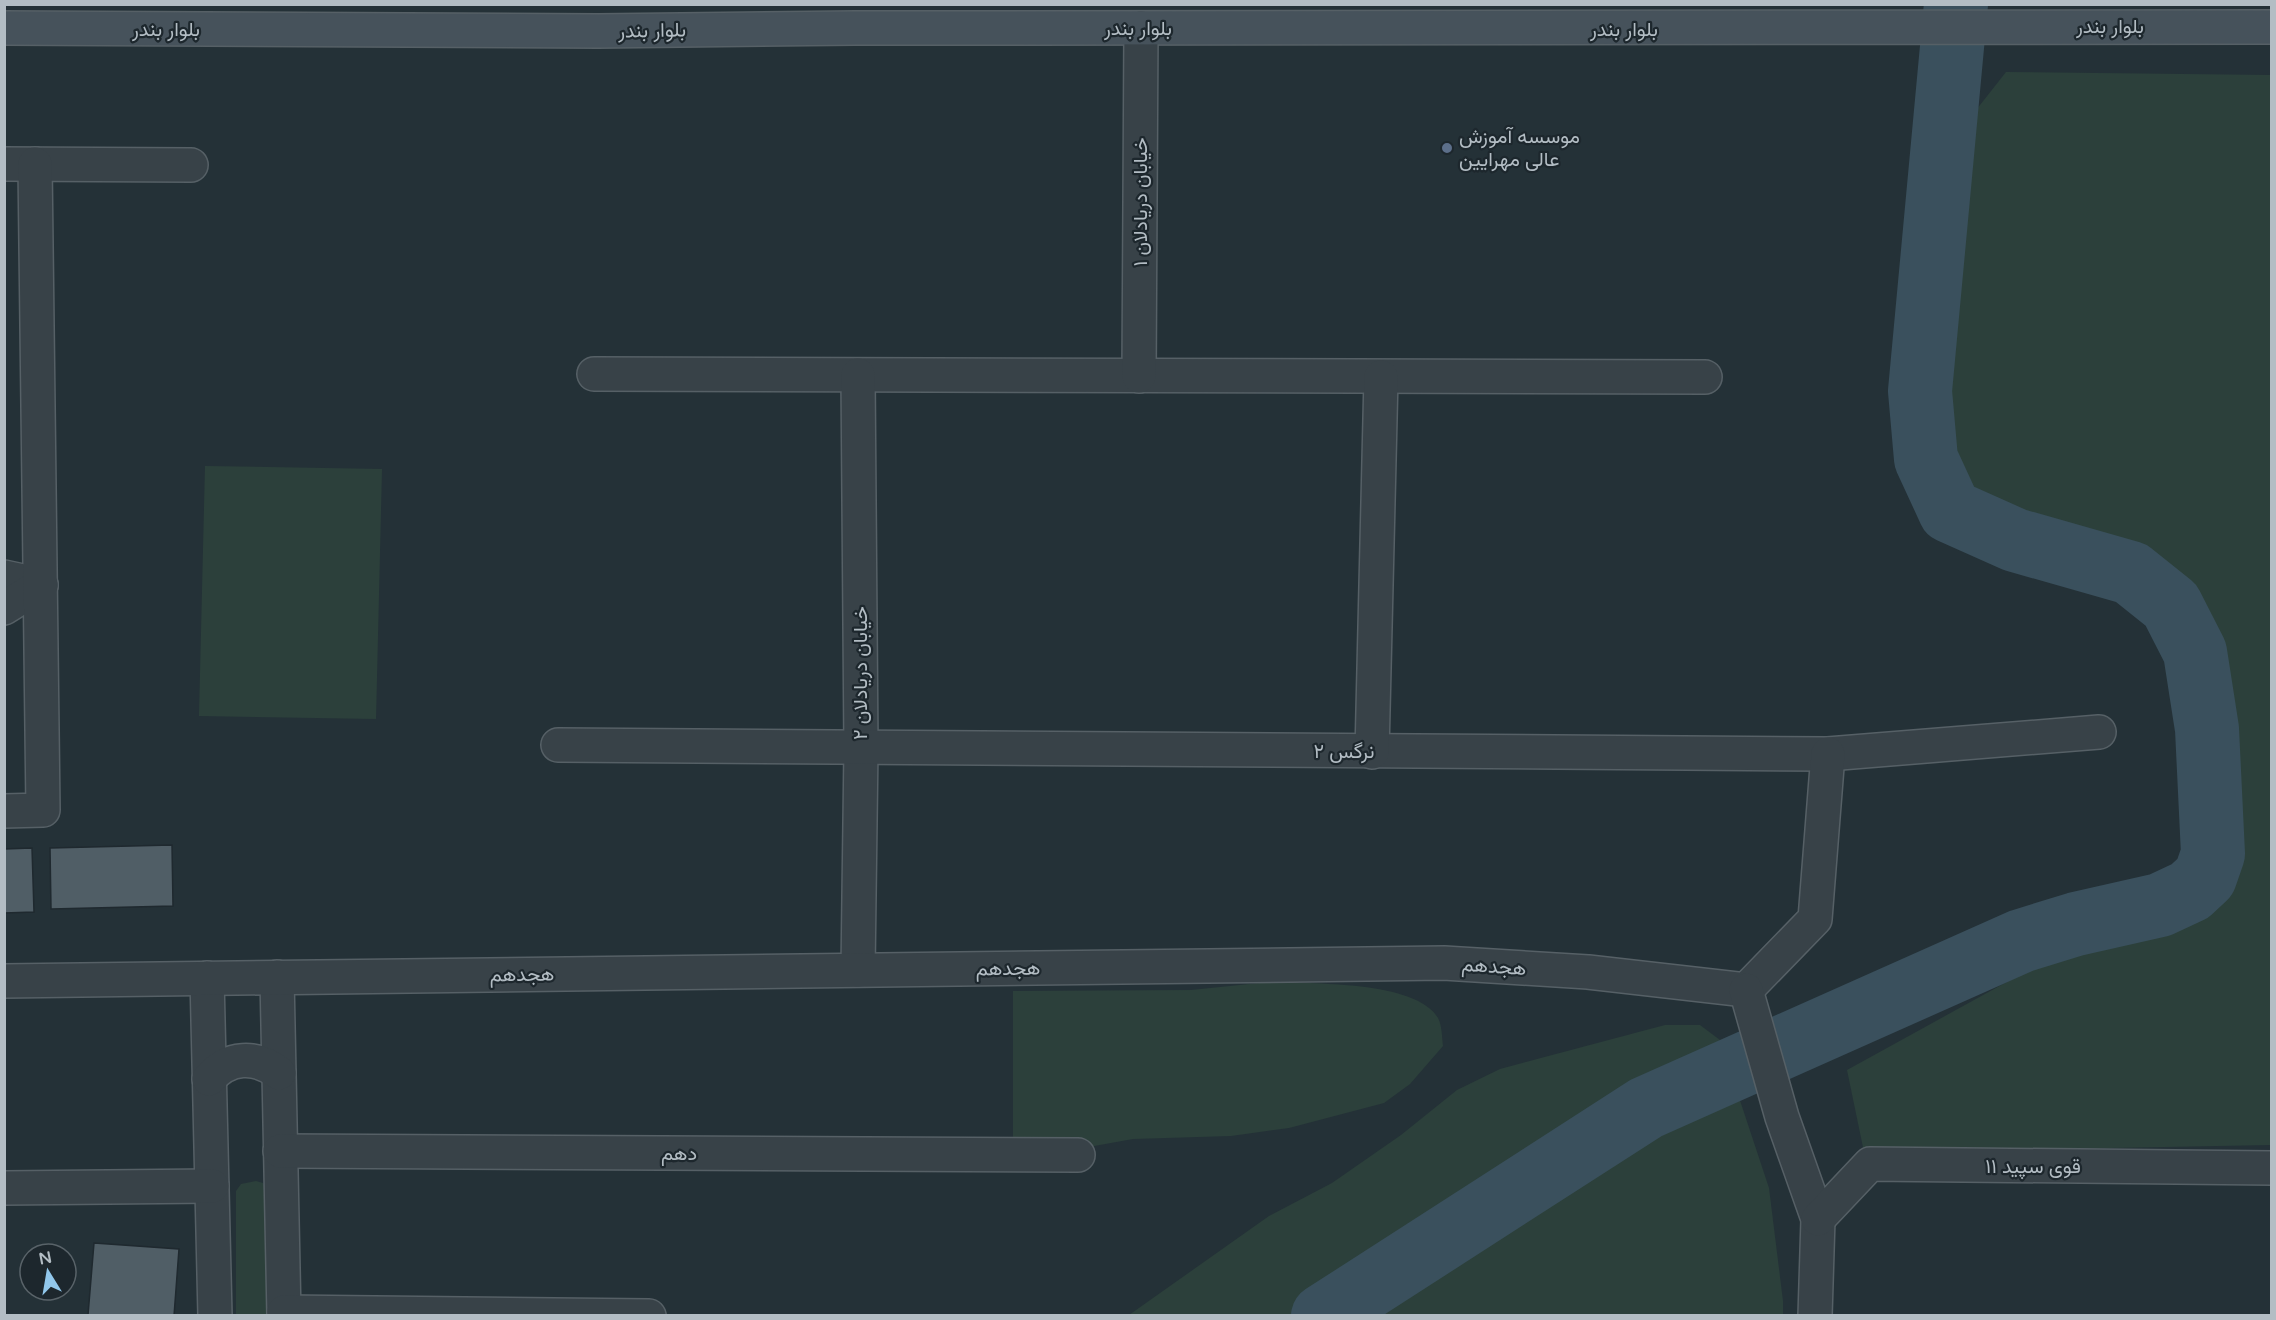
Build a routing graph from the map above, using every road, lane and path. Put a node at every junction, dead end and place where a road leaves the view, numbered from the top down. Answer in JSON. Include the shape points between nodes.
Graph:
{"nodes":[{"id":1,"x":2271,"y":27,"type":"edge"},
{"id":2,"x":4,"y":28,"type":"edge"},
{"id":3,"x":1141,"y":28,"type":"junction"},
{"id":4,"x":20,"y":164,"type":"edge"},
{"id":5,"x":191,"y":165,"type":"dead end"},
{"id":6,"x":594,"y":374,"type":"dead end"},
{"id":7,"x":858,"y":375,"type":"junction"},
{"id":8,"x":1139,"y":376,"type":"junction"},
{"id":9,"x":1381,"y":376,"type":"junction"},
{"id":10,"x":1705,"y":377,"type":"dead end"},
{"id":11,"x":4,"y":577,"type":"edge"},
{"id":12,"x":41,"y":585,"type":"junction"},
{"id":13,"x":4,"y":608,"type":"edge"},
{"id":14,"x":2098,"y":732,"type":"dead end"},
{"id":15,"x":558,"y":745,"type":"dead end"},
{"id":16,"x":861,"y":748,"type":"junction"},
{"id":17,"x":1372,"y":752,"type":"junction"},
{"id":18,"x":1828,"y":754,"type":"junction"},
{"id":19,"x":4,"y":811,"type":"edge"},
{"id":20,"x":858,"y":970,"type":"junction"},
{"id":21,"x":278,"y":977,"type":"junction"},
{"id":22,"x":207,"y":978,"type":"junction"},
{"id":23,"x":4,"y":981,"type":"edge"},
{"id":24,"x":1748,"y":998,"type":"junction"},
{"id":25,"x":279,"y":1073,"type":"junction"},
{"id":26,"x":209,"y":1079,"type":"junction"},
{"id":27,"x":280,"y":1151,"type":"junction"},
{"id":28,"x":1078,"y":1155,"type":"dead end"},
{"id":29,"x":2271,"y":1167,"type":"edge"},
{"id":30,"x":212,"y":1186,"type":"junction"},
{"id":31,"x":4,"y":1188,"type":"edge"},
{"id":32,"x":1818,"y":1219,"type":"junction"},
{"id":33,"x":284,"y":1314,"type":"edge"},
{"id":34,"x":215,"y":1316,"type":"edge"},
{"id":35,"x":649,"y":1316,"type":"edge"},
{"id":36,"x":1815,"y":1316,"type":"edge"}],
"edges":[{"from":1,"to":3,"type":"main road","name":"بلوار بندر"},
{"from":2,"to":3,"type":"main road","name":"بلوار بندر"},
{"from":3,"to":8,"type":"street","name":"خیابان دریادلان ۱"},
{"from":4,"to":5,"type":"street"},
{"from":4,"to":12,"type":"street"},
{"from":6,"to":7,"type":"street"},
{"from":7,"to":8,"type":"street"},
{"from":7,"to":16,"type":"street","name":"خیابان دریادلان ۲"},
{"from":8,"to":9,"type":"street"},
{"from":9,"to":10,"type":"street"},
{"from":9,"to":17,"type":"street"},
{"from":11,"to":12,"type":"street"},
{"from":12,"to":13,"type":"street"},
{"from":12,"to":19,"type":"street","via":[[43,810]]},
{"from":14,"to":18,"type":"street","name":"نرگس ۲"},
{"from":15,"to":16,"type":"street","name":"نرگس ۲"},
{"from":16,"to":17,"type":"street","name":"نرگس ۲"},
{"from":16,"to":20,"type":"street","name":"خیابان دریادلان ۲"},
{"from":17,"to":18,"type":"street","name":"نرگس ۲"},
{"from":18,"to":24,"type":"street","via":[[1815,919]]},
{"from":20,"to":21,"type":"street","name":"هجدهم"},
{"from":20,"to":24,"type":"street","name":"هجدهم","via":[[1444,963],[1588,972]]},
{"from":21,"to":22,"type":"street","name":"هجدهم"},
{"from":21,"to":25,"type":"street"},
{"from":22,"to":23,"type":"street","name":"هجدهم"},
{"from":22,"to":26,"type":"street"},
{"from":24,"to":32,"type":"street","via":[[1782,1117]]},
{"from":25,"to":26,"type":"street","via":[[270,1065],[245,1060],[224,1065]]},
{"from":25,"to":27,"type":"street"},
{"from":26,"to":30,"type":"street"},
{"from":27,"to":28,"type":"street","name":"دهم"},
{"from":27,"to":33,"type":"street"},
{"from":29,"to":32,"type":"street","name":"قوی سپید ۱۱","via":[[1870,1164]]},
{"from":30,"to":31,"type":"street"},
{"from":30,"to":34,"type":"street"},
{"from":32,"to":36,"type":"street"},
{"from":33,"to":35,"type":"street"}]}
